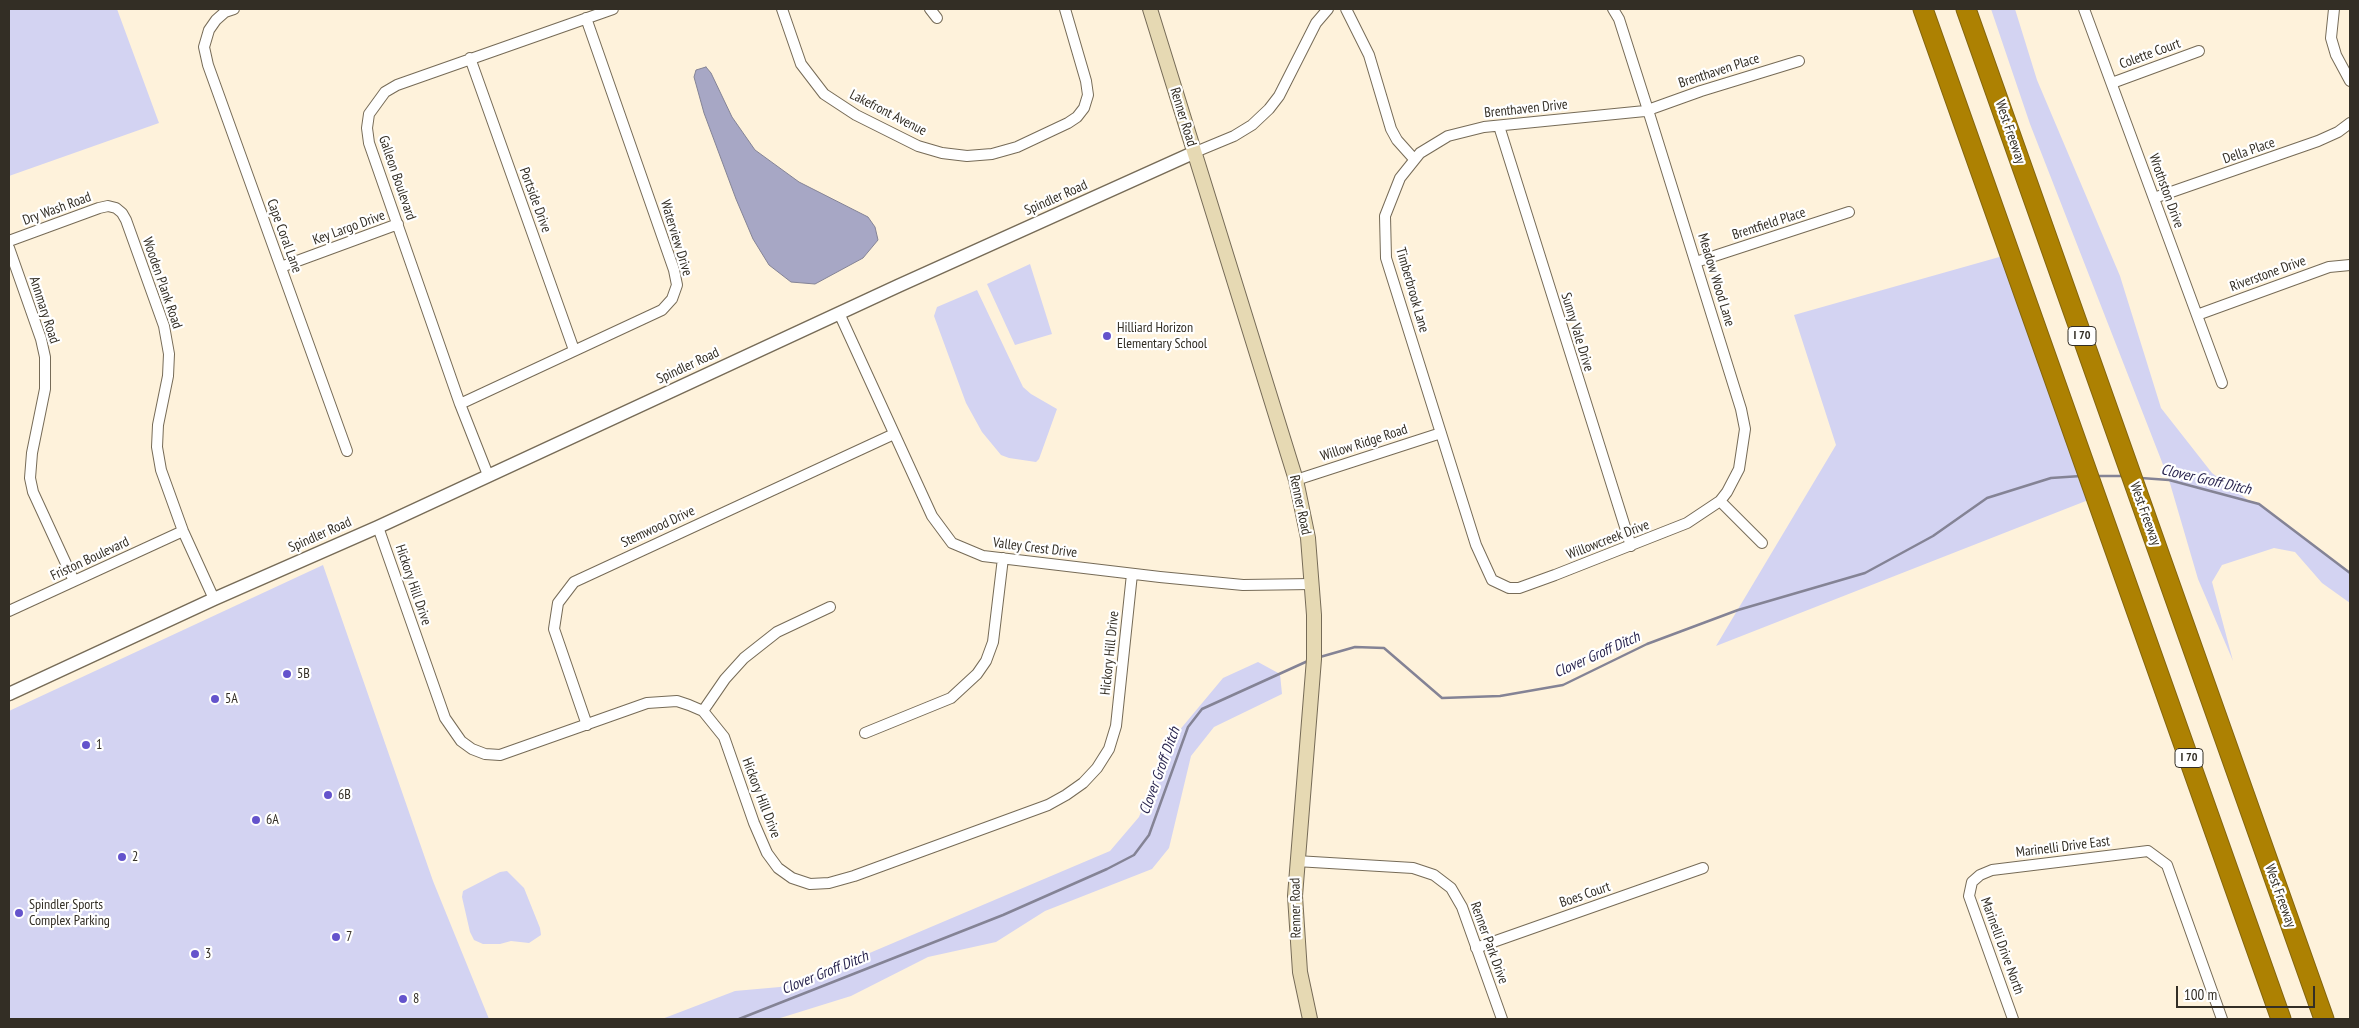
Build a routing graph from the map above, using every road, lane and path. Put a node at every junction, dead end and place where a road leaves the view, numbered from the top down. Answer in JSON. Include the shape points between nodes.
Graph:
{"nodes":[{"id":1,"x":234,"y":9,"type":"edge"},
{"id":2,"x":613,"y":9,"type":"edge"},
{"id":3,"x":782,"y":9,"type":"edge"},
{"id":4,"x":930,"y":9,"type":"edge"},
{"id":5,"x":1065,"y":9,"type":"edge"},
{"id":6,"x":1150,"y":9,"type":"edge"},
{"id":7,"x":1328,"y":9,"type":"edge"},
{"id":8,"x":1346,"y":9,"type":"edge"},
{"id":9,"x":1613,"y":9,"type":"edge"},
{"id":10,"x":1923,"y":9,"type":"edge"},
{"id":11,"x":1966,"y":9,"type":"edge"},
{"id":12,"x":2084,"y":9,"type":"edge"},
{"id":13,"x":2334,"y":9,"type":"edge"},
{"id":14,"x":586,"y":18,"type":"junction"},
{"id":15,"x":937,"y":18,"type":"dead end"},
{"id":16,"x":2199,"y":51,"type":"dead end"},
{"id":17,"x":470,"y":58,"type":"junction"},
{"id":18,"x":1798,"y":60,"type":"dead end"},
{"id":19,"x":2350,"y":81,"type":"edge"},
{"id":20,"x":2112,"y":83,"type":"junction"},
{"id":21,"x":1648,"y":110,"type":"junction"},
{"id":22,"x":2350,"y":123,"type":"edge"},
{"id":23,"x":1499,"y":126,"type":"junction"},
{"id":24,"x":1194,"y":153,"type":"junction"},
{"id":25,"x":1414,"y":159,"type":"junction"},
{"id":26,"x":2154,"y":198,"type":"junction"},
{"id":27,"x":116,"y":208,"type":"joint"},
{"id":28,"x":1849,"y":212,"type":"dead end"},
{"id":29,"x":398,"y":224,"type":"junction"},
{"id":30,"x":9,"y":241,"type":"edge"},
{"id":31,"x":9,"y":248,"type":"edge"},
{"id":32,"x":1696,"y":262,"type":"junction"},
{"id":33,"x":2350,"y":265,"type":"edge"},
{"id":34,"x":281,"y":267,"type":"junction"},
{"id":35,"x":839,"y":314,"type":"junction"},
{"id":36,"x":2197,"y":315,"type":"junction"},
{"id":37,"x":574,"y":350,"type":"junction"},
{"id":38,"x":2222,"y":383,"type":"dead end"},
{"id":39,"x":460,"y":404,"type":"junction"},
{"id":40,"x":1442,"y":433,"type":"junction"},
{"id":41,"x":894,"y":434,"type":"junction"},
{"id":42,"x":346,"y":451,"type":"dead end"},
{"id":43,"x":488,"y":475,"type":"junction"},
{"id":44,"x":1296,"y":480,"type":"junction"},
{"id":45,"x":1720,"y":500,"type":"junction"},
{"id":46,"x":378,"y":527,"type":"junction"},
{"id":47,"x":183,"y":531,"type":"junction"},
{"id":48,"x":1762,"y":543,"type":"dead end"},
{"id":49,"x":1631,"y":546,"type":"junction"},
{"id":50,"x":1003,"y":558,"type":"junction"},
{"id":51,"x":1132,"y":574,"type":"junction"},
{"id":52,"x":74,"y":581,"type":"junction"},
{"id":53,"x":1312,"y":584,"type":"junction"},
{"id":54,"x":1500,"y":585,"type":"joint"},
{"id":55,"x":214,"y":599,"type":"junction"},
{"id":56,"x":830,"y":607,"type":"dead end"},
{"id":57,"x":9,"y":611,"type":"edge"},
{"id":58,"x":9,"y":694,"type":"edge"},
{"id":59,"x":703,"y":711,"type":"junction"},
{"id":60,"x":587,"y":725,"type":"junction"},
{"id":61,"x":866,"y":733,"type":"dead end"},
{"id":62,"x":1296,"y":861,"type":"junction"},
{"id":63,"x":1703,"y":868,"type":"dead end"},
{"id":64,"x":1972,"y":882,"type":"joint"},
{"id":65,"x":1476,"y":948,"type":"junction"},
{"id":66,"x":1310,"y":1019,"type":"edge"},
{"id":67,"x":1502,"y":1019,"type":"edge"},
{"id":68,"x":2013,"y":1019,"type":"edge"},
{"id":69,"x":2222,"y":1019,"type":"edge"},
{"id":70,"x":2281,"y":1019,"type":"edge"},
{"id":71,"x":2324,"y":1019,"type":"edge"}],
"edges":[{"from":1,"to":34,"type":"street","name":"Cape Coral Lane","via":[[216,20],[204,47]]},
{"from":2,"to":14,"type":"street","name":"Galleon Boulevard"},
{"from":3,"to":5,"type":"street","name":"Lakefront Avenue","via":[[802,64],[824,94],[856,115],[918,146],[967,156],[1017,147],[1068,123],[1084,108],[1088,95],[1086,81]]},
{"from":4,"to":15,"type":"street"},
{"from":6,"to":24,"type":"main road","name":"Renner Road"},
{"from":7,"to":24,"type":"street","name":"Spindler Road","via":[[1316,23],[1279,96],[1269,109],[1234,136]]},
{"from":8,"to":25,"type":"street","via":[[1369,55],[1390,129]]},
{"from":9,"to":21,"type":"street","name":"Meadow Wood Lane"},
{"from":10,"to":70,"type":"highway","number":"I 70"},
{"from":11,"to":71,"type":"highway","name":"West Freeway","number":"I 70"},
{"from":12,"to":20,"type":"street","name":"Wrothston Drive"},
{"from":13,"to":19,"type":"street","via":[[2332,38],[2336,55]]},
{"from":14,"to":17,"type":"street","name":"Galleon Boulevard"},
{"from":14,"to":37,"type":"street","name":"Waterview Drive","via":[[674,270],[676,285],[672,299],[662,310]]},
{"from":16,"to":20,"type":"street","name":"Colette Court"},
{"from":17,"to":29,"type":"street","name":"Galleon Boulevard","via":[[397,85],[385,92],[369,114],[369,143]]},
{"from":17,"to":37,"type":"street","name":"Portside Drive"},
{"from":18,"to":21,"type":"street","name":"Brenthaven Place"},
{"from":20,"to":26,"type":"street","name":"Wrothston Drive"},
{"from":21,"to":23,"type":"street","name":"Brenthaven Drive"},
{"from":21,"to":32,"type":"street","name":"Meadow Wood Lane"},
{"from":22,"to":26,"type":"street","name":"Della Place","via":[[2318,141]]},
{"from":23,"to":25,"type":"street","name":"Brenthaven Drive","via":[[1448,136]]},
{"from":23,"to":49,"type":"street","name":"Sunny Vale Drive"},
{"from":24,"to":35,"type":"street","name":"Spindler Road"},
{"from":24,"to":44,"type":"main road","name":"Renner Road"},
{"from":25,"to":40,"type":"street","name":"Timberbrook Lane","via":[[1400,178],[1392,197],[1385,216],[1384,235],[1388,265]]},
{"from":26,"to":36,"type":"street","name":"Wrothston Drive"},
{"from":27,"to":30,"type":"street","name":"Dry Wash Road","via":[[99,208]]},
{"from":27,"to":47,"type":"street","name":"Wooden Plank Road","via":[[126,220],[164,326],[169,354],[157,447],[166,488]]},
{"from":28,"to":32,"type":"street","name":"Brentfield Place"},
{"from":29,"to":34,"type":"street","name":"Key Largo Drive"},
{"from":29,"to":39,"type":"street","name":"Galleon Boulevard"},
{"from":31,"to":52,"type":"street","name":"Annmary Road","via":[[45,357],[45,389],[30,478],[33,492]]},
{"from":32,"to":45,"type":"street","name":"Meadow Wood Lane","via":[[1745,429],[1739,469]]},
{"from":33,"to":36,"type":"street","name":"Riverstone Drive","via":[[2329,267]]},
{"from":34,"to":42,"type":"street","name":"Cape Coral Lane"},
{"from":35,"to":41,"type":"street","name":"Valley Crest Drive"},
{"from":35,"to":43,"type":"street","name":"Spindler Road"},
{"from":36,"to":38,"type":"street","name":"Wrothston Drive"},
{"from":37,"to":39,"type":"street","name":"Waterview Drive"},
{"from":39,"to":43,"type":"street","name":"Galleon Boulevard"},
{"from":40,"to":44,"type":"street","name":"Willow Ridge Road"},
{"from":40,"to":54,"type":"street","name":"Timberbrook Lane","via":[[1486,572]]},
{"from":41,"to":50,"type":"street","name":"Valley Crest Drive","via":[[932,516],[952,543],[984,556]]},
{"from":41,"to":60,"type":"street","name":"Stemwood Drive","via":[[574,582],[558,603],[554,629]]},
{"from":43,"to":46,"type":"street","name":"Spindler Road"},
{"from":44,"to":53,"type":"main road","name":"Renner Road","via":[[1308,538]]},
{"from":45,"to":48,"type":"street"},
{"from":45,"to":49,"type":"street","name":"Willowcreek Drive","via":[[1687,523]]},
{"from":46,"to":55,"type":"street","name":"Spindler Road"},
{"from":46,"to":60,"type":"street","name":"Hickory Hill Drive","via":[[445,718],[461,741],[485,754],[500,755]]},
{"from":47,"to":52,"type":"street","name":"Friston Boulevard"},
{"from":47,"to":55,"type":"street","name":"Wooden Plank Road"},
{"from":49,"to":54,"type":"street","name":"Willowcreek Drive","via":[[1519,588]]},
{"from":50,"to":51,"type":"street","name":"Valley Crest Drive"},
{"from":50,"to":61,"type":"street","via":[[993,642],[977,674],[951,698]]},
{"from":51,"to":53,"type":"street","name":"Valley Crest Drive","via":[[1243,586]]},
{"from":51,"to":59,"type":"street","name":"Hickory Hill Drive","via":[[1116,726],[1109,749],[1098,768],[1066,795],[1048,805],[854,876],[810,884],[792,878],[778,868],[766,852],[754,823],[724,737]]},
{"from":52,"to":57,"type":"street","name":"Friston Boulevard"},
{"from":53,"to":62,"type":"main road","name":"Renner Road","via":[[1314,658]]},
{"from":55,"to":58,"type":"street","name":"Spindler Road"},
{"from":56,"to":59,"type":"street","via":[[776,632],[744,658],[725,678]]},
{"from":59,"to":60,"type":"street","name":"Hickory Hill Drive","via":[[677,701],[647,703]]},
{"from":62,"to":65,"type":"street","name":"Renner Park Drive","via":[[1413,868],[1434,875],[1457,897]]},
{"from":62,"to":66,"type":"main road","name":"Renner Road","via":[[1295,928]]},
{"from":63,"to":65,"type":"street","name":"Boes Court"},
{"from":64,"to":68,"type":"street","name":"Marinelli Drive North","via":[[1969,896]]},
{"from":64,"to":69,"type":"street","name":"Marinelli Drive East","via":[[1992,870],[2148,851],[2159,857],[2166,865]]},
{"from":65,"to":67,"type":"street","name":"Renner Park Drive"}]}
